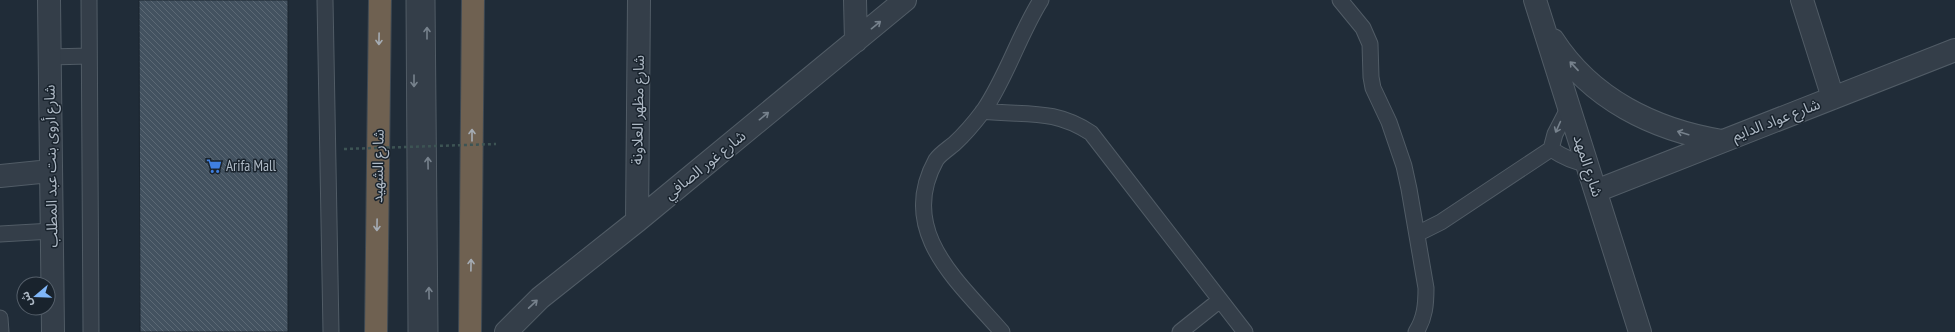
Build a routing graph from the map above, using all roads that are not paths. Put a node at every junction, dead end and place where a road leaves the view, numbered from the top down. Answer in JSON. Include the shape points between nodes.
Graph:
{"nodes":[{"id":1,"x":49,"y":0,"type":"edge"},
{"id":2,"x":89,"y":0,"type":"edge"},
{"id":3,"x":325,"y":0,"type":"edge"},
{"id":4,"x":380,"y":0,"type":"edge"},
{"id":5,"x":414,"y":0,"type":"edge"},
{"id":6,"x":427,"y":0,"type":"edge"},
{"id":7,"x":473,"y":0,"type":"edge"},
{"id":8,"x":639,"y":0,"type":"edge"},
{"id":9,"x":855,"y":0,"type":"edge"},
{"id":10,"x":906,"y":0,"type":"edge"},
{"id":11,"x":1041,"y":0,"type":"edge"},
{"id":12,"x":1340,"y":0,"type":"edge"},
{"id":13,"x":1535,"y":0,"type":"edge"},
{"id":14,"x":1802,"y":0,"type":"edge"},
{"id":15,"x":1542,"y":24,"type":"junction"},
{"id":16,"x":856,"y":41,"type":"junction"},
{"id":17,"x":1955,"y":50,"type":"edge"},
{"id":18,"x":89,"y":56,"type":"junction"},
{"id":19,"x":49,"y":57,"type":"junction"},
{"id":20,"x":1832,"y":98,"type":"junction"},
{"id":21,"x":1569,"y":107,"type":"junction"},
{"id":22,"x":983,"y":111,"type":"junction"},
{"id":23,"x":1722,"y":141,"type":"junction"},
{"id":24,"x":1551,"y":148,"type":"junction"},
{"id":25,"x":1588,"y":164,"type":"junction"},
{"id":26,"x":50,"y":172,"type":"junction"},
{"id":27,"x":0,"y":176,"type":"edge"},
{"id":28,"x":1596,"y":190,"type":"junction"},
{"id":29,"x":637,"y":221,"type":"junction"},
{"id":30,"x":52,"y":231,"type":"junction"},
{"id":31,"x":0,"y":234,"type":"edge"},
{"id":32,"x":1417,"y":234,"type":"junction"},
{"id":33,"x":1220,"y":300,"type":"junction"},
{"id":34,"x":0,"y":318,"type":"edge"},
{"id":35,"x":1,"y":332,"type":"edge"},
{"id":36,"x":53,"y":332,"type":"edge"},
{"id":37,"x":91,"y":332,"type":"edge"},
{"id":38,"x":331,"y":332,"type":"edge"},
{"id":39,"x":376,"y":332,"type":"edge"},
{"id":40,"x":416,"y":332,"type":"edge"},
{"id":41,"x":430,"y":332,"type":"edge"},
{"id":42,"x":470,"y":332,"type":"edge"},
{"id":43,"x":506,"y":332,"type":"edge"},
{"id":44,"x":1002,"y":332,"type":"edge"},
{"id":45,"x":1180,"y":332,"type":"edge"},
{"id":46,"x":1244,"y":332,"type":"edge"},
{"id":47,"x":1416,"y":332,"type":"edge"},
{"id":48,"x":1640,"y":332,"type":"edge"}],
"edges":[{"from":1,"to":19,"type":"street","name":"شارع أروى بنت عبد المطلب"},
{"from":2,"to":18,"type":"lane"},
{"from":3,"to":38,"type":"lane"},
{"from":4,"to":39,"type":"highway","name":"شارع الشهيد","one_way":true},
{"from":5,"to":40,"type":"lane","one_way":true},
{"from":41,"to":6,"type":"lane","one_way":true},
{"from":42,"to":7,"type":"highway","one_way":true},
{"from":8,"to":29,"type":"street","name":"شارع مظهر العلاونة"},
{"from":9,"to":16,"type":"street"},
{"from":16,"to":10,"type":"street","name":"شارع غور الصافي","one_way":true},
{"from":11,"to":22,"type":"lane"},
{"from":12,"to":32,"type":"lane","via":[[1365,32],[1370,44],[1373,88],[1389,122],[1404,166]]},
{"from":13,"to":15,"type":"street","name":"شارع المهد"},
{"from":14,"to":20,"type":"street"},
{"from":15,"to":21,"type":"street","name":"شارع المهد"},
{"from":23,"to":15,"type":"street","one_way":true,"via":[[1668,129],[1618,104],[1576,68]]},
{"from":29,"to":16,"type":"street","name":"شارع غور الصافي","one_way":true},
{"from":17,"to":20,"type":"street","name":"شارع عواد الدايم"},
{"from":18,"to":19,"type":"lane"},
{"from":18,"to":37,"type":"lane"},
{"from":19,"to":26,"type":"street","name":"شارع أروى بنت عبد المطلب"},
{"from":20,"to":23,"type":"street","name":"شارع عواد الدايم"},
{"from":21,"to":24,"type":"lane","one_way":true},
{"from":21,"to":25,"type":"street","name":"شارع المهد"},
{"from":22,"to":33,"type":"lane","via":[[1049,115],[1071,122],[1091,133]]},
{"from":22,"to":44,"type":"lane","via":[[964,134],[937,159],[926,189],[925,221],[935,252],[944,266]]},
{"from":23,"to":28,"type":"street","name":"شارع عواد الدايم"},
{"from":24,"to":25,"type":"lane","via":[[1574,162]]},
{"from":24,"to":32,"type":"lane","via":[[1441,222]]},
{"from":25,"to":28,"type":"street","name":"شارع المهد"},
{"from":26,"to":27,"type":"street"},
{"from":26,"to":30,"type":"street","name":"شارع أروى بنت عبد المطلب"},
{"from":28,"to":48,"type":"street","name":"شارع المهد"},
{"from":43,"to":29,"type":"street","name":"شارع غور الصافي","one_way":true,"via":[[540,298]]},
{"from":30,"to":31,"type":"lane"},
{"from":30,"to":36,"type":"street","name":"شارع أروى بنت عبد المطلب"},
{"from":32,"to":47,"type":"lane","via":[[1426,302],[1424,315]]},
{"from":33,"to":45,"type":"lane"},
{"from":33,"to":46,"type":"lane"},
{"from":34,"to":35,"type":"lane"}]}
